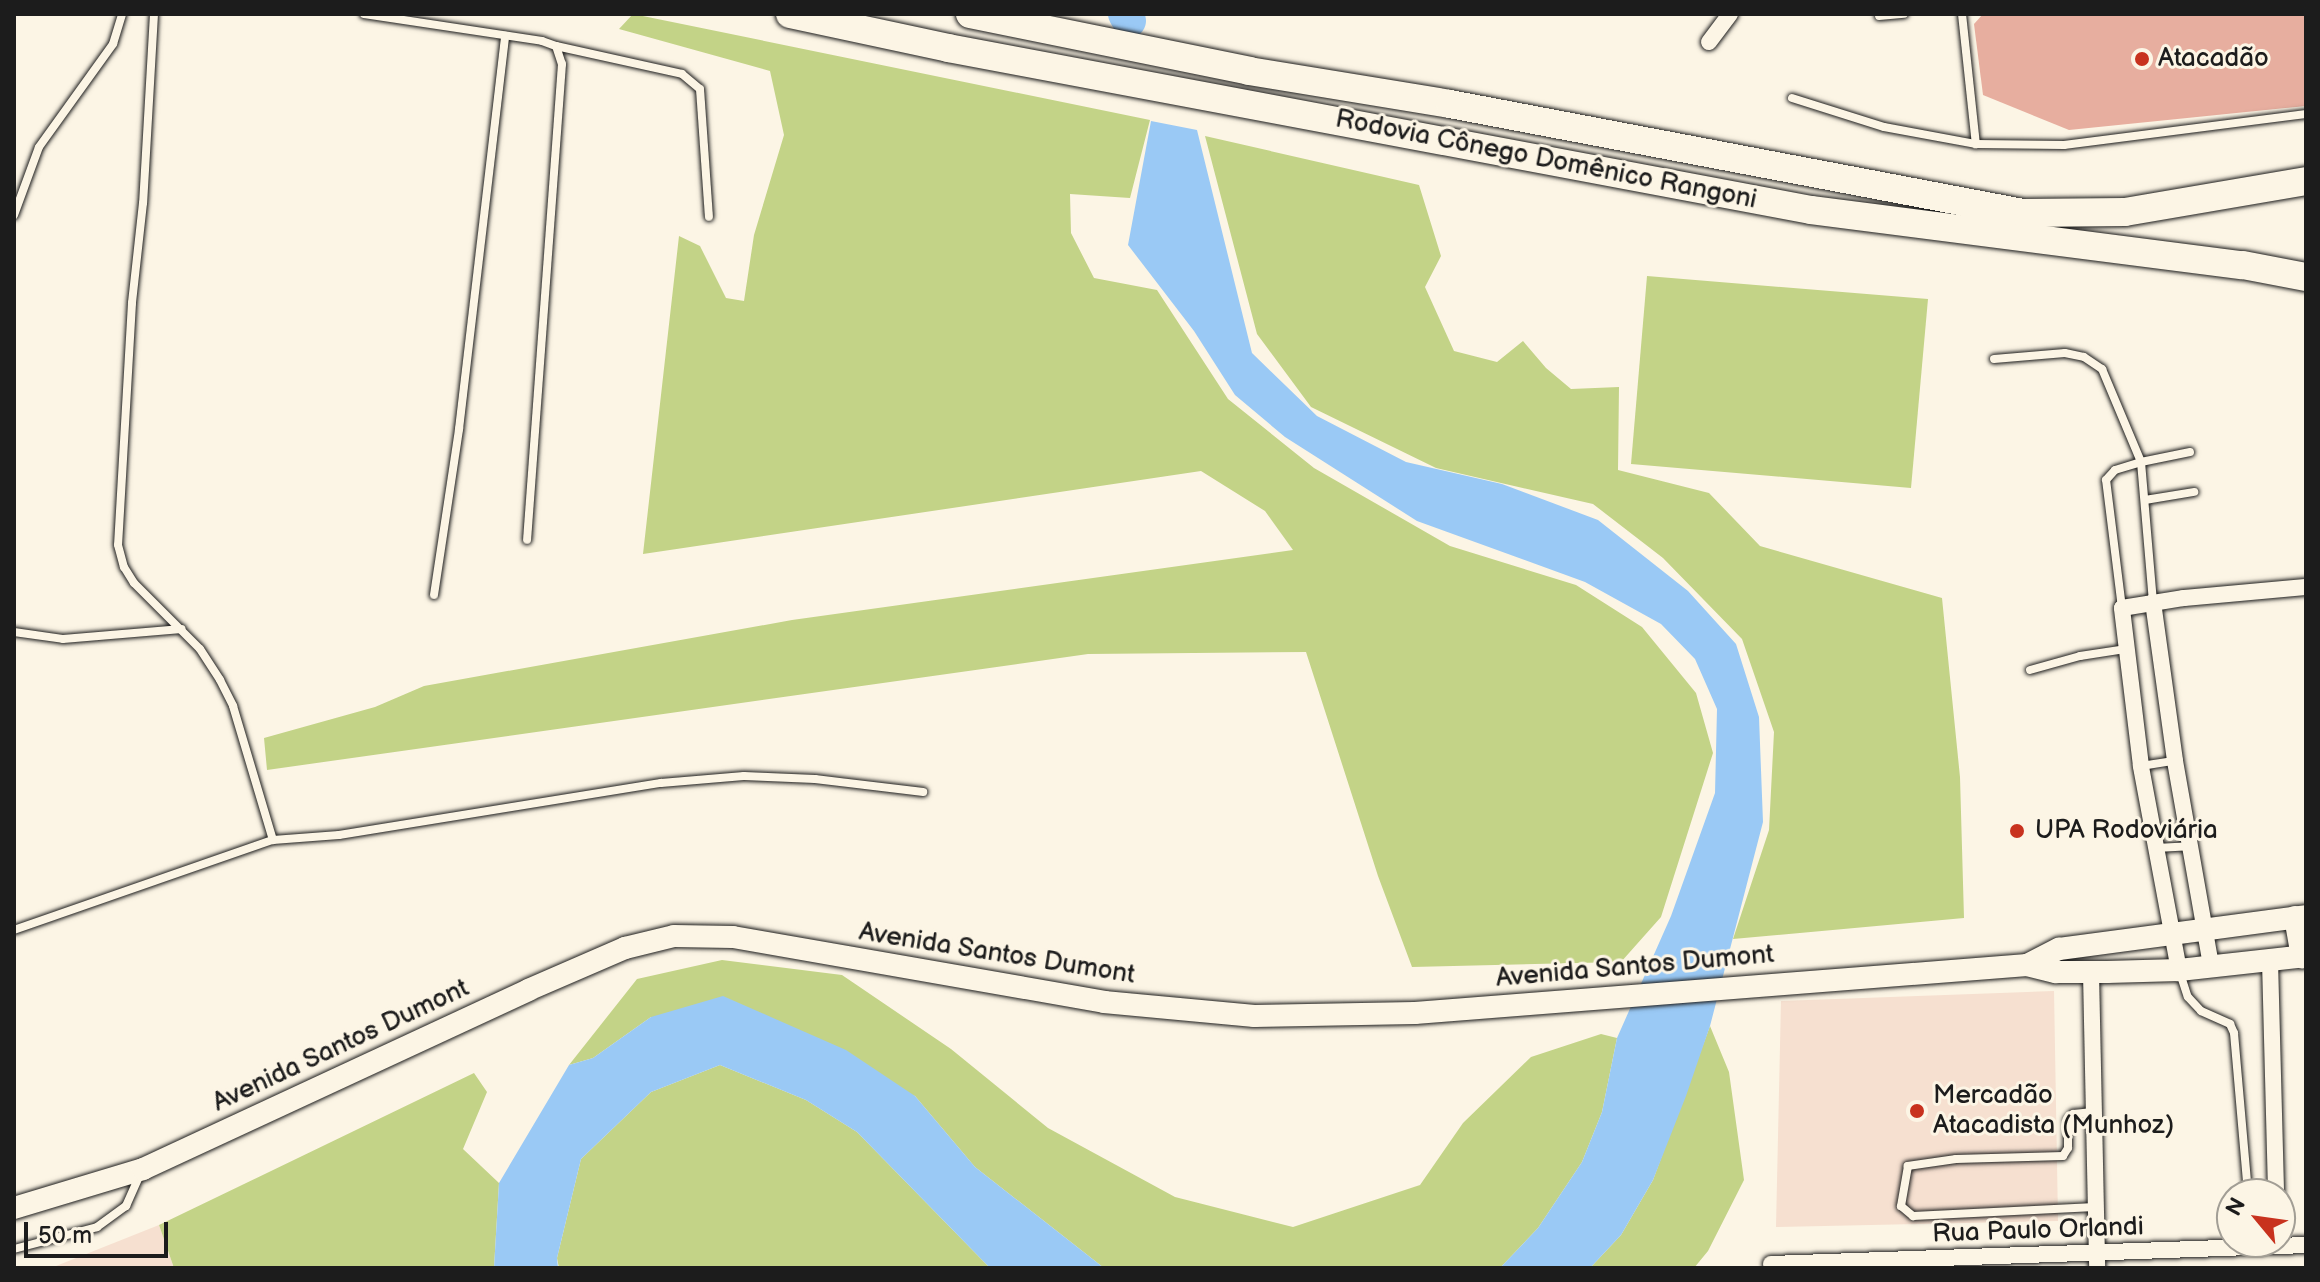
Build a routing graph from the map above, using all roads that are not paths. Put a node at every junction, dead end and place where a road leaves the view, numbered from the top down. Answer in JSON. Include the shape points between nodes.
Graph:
{"nodes":[{"id":1,"x":122,"y":14,"type":"edge"},
{"id":2,"x":154,"y":14,"type":"edge"},
{"id":3,"x":364,"y":14,"type":"edge"},
{"id":4,"x":790,"y":14,"type":"edge"},
{"id":5,"x":970,"y":14,"type":"edge"},
{"id":6,"x":1730,"y":14,"type":"edge"},
{"id":7,"x":1904,"y":14,"type":"edge"},
{"id":8,"x":1962,"y":14,"type":"edge"},
{"id":9,"x":1879,"y":16,"type":"dead end"},
{"id":10,"x":505,"y":36,"type":"junction"},
{"id":11,"x":1709,"y":42,"type":"dead end"},
{"id":12,"x":556,"y":46,"type":"junction"},
{"id":13,"x":1792,"y":98,"type":"dead end"},
{"id":14,"x":2306,"y":114,"type":"edge"},
{"id":15,"x":1976,"y":144,"type":"junction"},
{"id":16,"x":2306,"y":181,"type":"edge"},
{"id":17,"x":14,"y":215,"type":"edge"},
{"id":18,"x":709,"y":217,"type":"dead end"},
{"id":19,"x":2306,"y":277,"type":"edge"},
{"id":20,"x":1994,"y":359,"type":"dead end"},
{"id":21,"x":2190,"y":452,"type":"dead end"},
{"id":22,"x":2141,"y":462,"type":"junction"},
{"id":23,"x":2194,"y":492,"type":"dead end"},
{"id":24,"x":2145,"y":500,"type":"junction"},
{"id":25,"x":527,"y":540,"type":"dead end"},
{"id":26,"x":2306,"y":587,"type":"edge"},
{"id":27,"x":434,"y":595,"type":"dead end"},
{"id":28,"x":2153,"y":602,"type":"junction"},
{"id":29,"x":2122,"y":608,"type":"junction"},
{"id":30,"x":182,"y":629,"type":"junction"},
{"id":31,"x":14,"y":632,"type":"edge"},
{"id":32,"x":2127,"y":649,"type":"junction"},
{"id":33,"x":2030,"y":670,"type":"dead end"},
{"id":34,"x":2175,"y":761,"type":"junction"},
{"id":35,"x":2141,"y":766,"type":"junction"},
{"id":36,"x":923,"y":792,"type":"dead end"},
{"id":37,"x":273,"y":840,"type":"junction"},
{"id":38,"x":2189,"y":846,"type":"junction"},
{"id":39,"x":2156,"y":848,"type":"junction"},
{"id":40,"x":2301,"y":916,"type":"edge"},
{"id":41,"x":2269,"y":922,"type":"junction"},
{"id":42,"x":2204,"y":928,"type":"junction"},
{"id":43,"x":14,"y":930,"type":"edge"},
{"id":44,"x":2172,"y":935,"type":"junction"},
{"id":45,"x":2304,"y":956,"type":"edge"},
{"id":46,"x":2270,"y":961,"type":"junction"},
{"id":47,"x":2027,"y":965,"type":"junction"},
{"id":48,"x":2211,"y":966,"type":"junction"},
{"id":49,"x":2179,"y":970,"type":"junction"},
{"id":50,"x":2091,"y":973,"type":"junction"},
{"id":51,"x":2093,"y":1112,"type":"junction"},
{"id":52,"x":143,"y":1169,"type":"junction"},
{"id":53,"x":2247,"y":1178,"type":"edge"},
{"id":54,"x":2276,"y":1178,"type":"edge"},
{"id":55,"x":2095,"y":1207,"type":"junction"},
{"id":56,"x":14,"y":1208,"type":"edge"},
{"id":57,"x":14,"y":1249,"type":"edge"},
{"id":58,"x":2216,"y":1249,"type":"edge"},
{"id":59,"x":2097,"y":1260,"type":"edge"},
{"id":60,"x":1771,"y":1264,"type":"dead end"}],
"edges":[{"from":1,"to":17,"type":"lane","via":[[113,44],[39,147]]},
{"from":2,"to":30,"type":"lane","via":[[118,545],[134,583]]},
{"from":3,"to":10,"type":"lane"},
{"from":4,"to":19,"type":"highway","name":"Rodovia Cônego Domênico Rangoni","via":[[1811,210]]},
{"from":5,"to":16,"type":"highway","name":"Rodovia Cônego Domênico Rangoni","via":[[1249,71],[2023,213],[2125,212]]},
{"from":6,"to":11,"type":"street"},
{"from":7,"to":9,"type":"lane"},
{"from":8,"to":15,"type":"lane"},
{"from":10,"to":12,"type":"lane"},
{"from":10,"to":27,"type":"lane"},
{"from":12,"to":18,"type":"lane","via":[[682,74],[700,89]]},
{"from":12,"to":25,"type":"lane","via":[[562,64],[562,101]]},
{"from":13,"to":15,"type":"lane","via":[[1884,127]]},
{"from":14,"to":15,"type":"lane","via":[[2064,145]]},
{"from":20,"to":22,"type":"lane","via":[[2065,353],[2102,369]]},
{"from":21,"to":22,"type":"lane"},
{"from":22,"to":24,"type":"lane"},
{"from":22,"to":29,"type":"lane","via":[[2115,470],[2106,480]]},
{"from":23,"to":24,"type":"lane"},
{"from":24,"to":28,"type":"lane"},
{"from":26,"to":28,"type":"street"},
{"from":28,"to":29,"type":"street"},
{"from":28,"to":34,"type":"street"},
{"from":29,"to":32,"type":"street"},
{"from":30,"to":31,"type":"lane","via":[[63,639]]},
{"from":30,"to":37,"type":"lane","via":[[214,670],[233,706]]},
{"from":32,"to":33,"type":"lane"},
{"from":32,"to":35,"type":"street"},
{"from":34,"to":35,"type":"lane"},
{"from":34,"to":38,"type":"street"},
{"from":35,"to":39,"type":"street"},
{"from":36,"to":37,"type":"lane","via":[[744,776],[661,783],[339,835]]},
{"from":37,"to":43,"type":"lane"},
{"from":38,"to":39,"type":"lane"},
{"from":38,"to":42,"type":"street"},
{"from":39,"to":44,"type":"street"},
{"from":40,"to":41,"type":"main road","name":"Avenida Santos Dumont"},
{"from":40,"to":45,"type":"main road"},
{"from":41,"to":42,"type":"main road","name":"Avenida Santos Dumont"},
{"from":41,"to":46,"type":"main road"},
{"from":42,"to":44,"type":"main road","name":"Avenida Santos Dumont"},
{"from":42,"to":48,"type":"street"},
{"from":44,"to":47,"type":"main road","name":"Avenida Santos Dumont","via":[[2059,949]]},
{"from":44,"to":49,"type":"street"},
{"from":45,"to":46,"type":"main road","name":"Avenida Santos Dumont"},
{"from":46,"to":48,"type":"main road","name":"Avenida Santos Dumont"},
{"from":46,"to":54,"type":"street"},
{"from":47,"to":50,"type":"main road","name":"Avenida Santos Dumont"},
{"from":47,"to":52,"type":"main road","name":"Avenida Santos Dumont","via":[[1415,1013],[1254,1016],[1104,1002],[733,937],[674,936],[625,948],[542,984]]},
{"from":48,"to":49,"type":"main road","name":"Avenida Santos Dumont"},
{"from":49,"to":50,"type":"main road","name":"Avenida Santos Dumont"},
{"from":49,"to":53,"type":"lane","via":[[2188,997],[2201,1011],[2230,1024],[2234,1033]]},
{"from":50,"to":51,"type":"street"},
{"from":51,"to":55,"type":"street"},
{"from":51,"to":55,"type":"lane","via":[[2073,1114],[2068,1120],[2063,1156],[1916,1162],[1904,1173],[1901,1206],[1913,1216]]},
{"from":52,"to":56,"type":"main road","name":"Avenida Santos Dumont"},
{"from":52,"to":57,"type":"lane","via":[[126,1206],[97,1227]]},
{"from":55,"to":59,"type":"street"},
{"from":58,"to":59,"type":"street","name":"Rua Paulo Orlandi"},
{"from":59,"to":60,"type":"street","name":"Rua Paulo Orlandi"}]}
